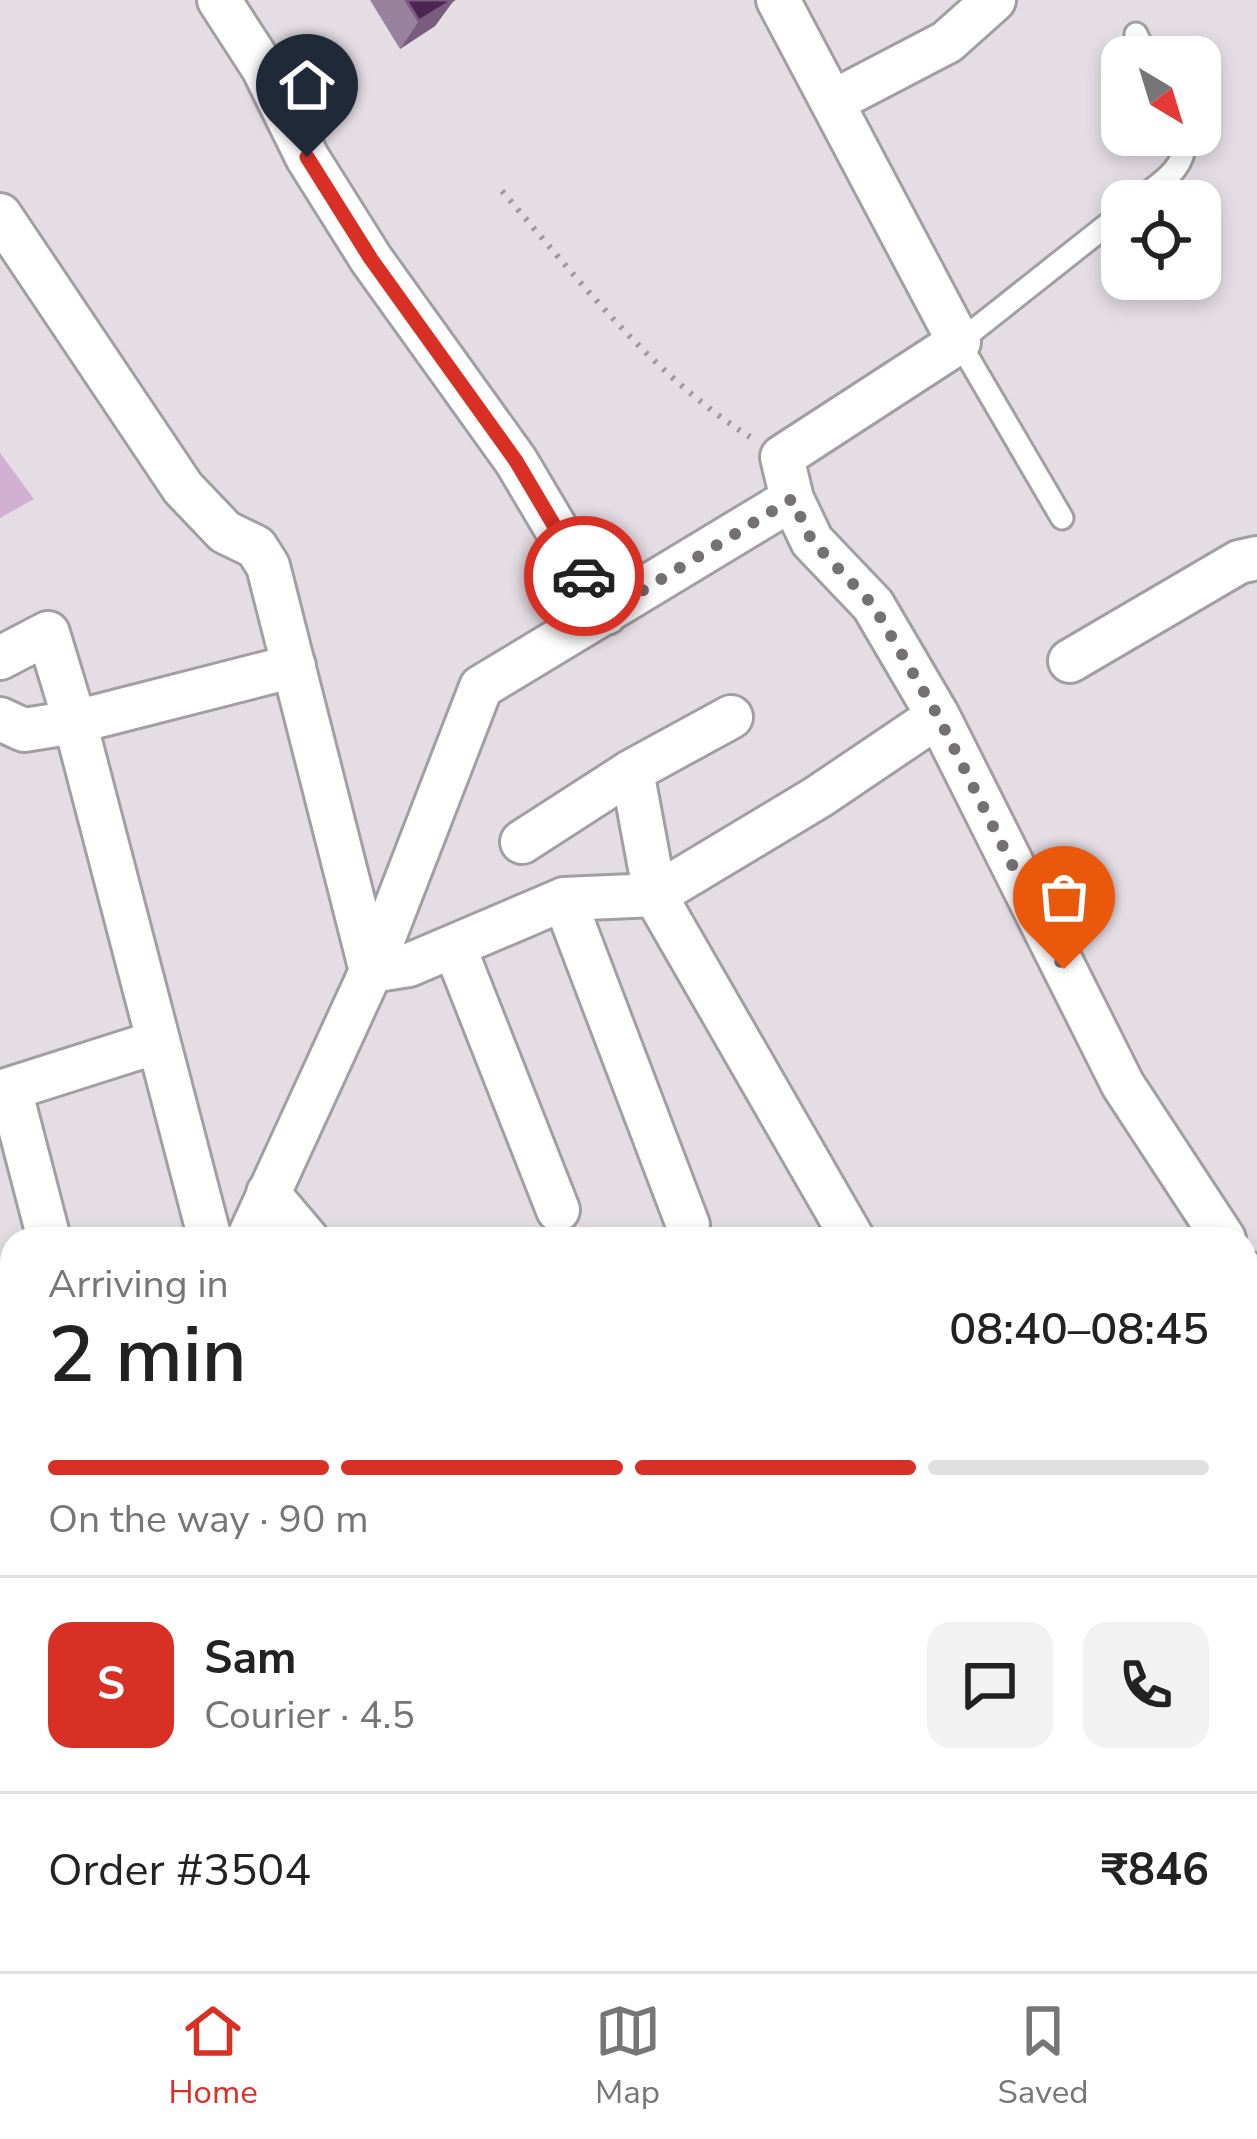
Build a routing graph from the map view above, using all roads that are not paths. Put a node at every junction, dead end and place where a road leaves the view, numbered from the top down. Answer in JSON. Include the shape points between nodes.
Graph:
{"nodes":[{"id":1,"x":219,"y":0,"type":"edge"},
{"id":2,"x":778,"y":0,"type":"edge"},
{"id":3,"x":994,"y":0,"type":"edge"},
{"id":4,"x":832,"y":102,"type":"junction"},
{"id":5,"x":1182,"y":156,"type":"edge"},
{"id":6,"x":1163,"y":180,"type":"edge"},
{"id":7,"x":0,"y":215,"type":"edge"},
{"id":8,"x":1101,"y":230,"type":"edge"},
{"id":9,"x":958,"y":342,"type":"junction"},
{"id":10,"x":792,"y":499,"type":"junction"},
{"id":11,"x":1062,"y":518,"type":"dead end"},
{"id":12,"x":1251,"y":557,"type":"edge"},
{"id":13,"x":606,"y":613,"type":"junction"},
{"id":14,"x":0,"y":658,"type":"edge"},
{"id":15,"x":1070,"y":661,"type":"dead end"},
{"id":16,"x":294,"y":666,"type":"junction"},
{"id":17,"x":938,"y":716,"type":"junction"},
{"id":18,"x":731,"y":717,"type":"dead end"},
{"id":19,"x":0,"y":719,"type":"edge"},
{"id":20,"x":74,"y":722,"type":"junction"},
{"id":21,"x":632,"y":772,"type":"junction"},
{"id":22,"x":522,"y":842,"type":"dead end"},
{"id":23,"x":655,"y":895,"type":"junction"},
{"id":24,"x":564,"y":899,"type":"junction"},
{"id":25,"x":454,"y":946,"type":"junction"},
{"id":26,"x":371,"y":971,"type":"junction"},
{"id":27,"x":157,"y":1042,"type":"junction"},
{"id":28,"x":5,"y":1090,"type":"edge"},
{"id":29,"x":268,"y":1193,"type":"junction"},
{"id":30,"x":558,"y":1210,"type":"dead end"},
{"id":31,"x":688,"y":1225,"type":"dead end"},
{"id":32,"x":45,"y":1227,"type":"edge"},
{"id":33,"x":207,"y":1227,"type":"edge"},
{"id":34,"x":253,"y":1227,"type":"edge"},
{"id":35,"x":297,"y":1227,"type":"edge"},
{"id":36,"x":846,"y":1227,"type":"edge"},
{"id":37,"x":1216,"y":1227,"type":"edge"}],
"edges":[{"from":1,"to":13,"type":"street","via":[[371,259],[516,461]]},
{"from":2,"to":4,"type":"street"},
{"from":3,"to":4,"type":"street","via":[[947,42]]},
{"from":4,"to":9,"type":"street"},
{"from":5,"to":6,"type":"lane"},
{"from":7,"to":16,"type":"street","via":[[183,488],[225,532],[256,547]]},
{"from":8,"to":9,"type":"lane"},
{"from":9,"to":10,"type":"street","via":[[782,458]]},
{"from":9,"to":11,"type":"lane"},
{"from":10,"to":13,"type":"street"},
{"from":10,"to":17,"type":"street","via":[[812,541],[873,605]]},
{"from":12,"to":15,"type":"street"},
{"from":13,"to":26,"type":"street","via":[[481,687]]},
{"from":14,"to":20,"type":"street","via":[[48,633]]},
{"from":16,"to":20,"type":"street"},
{"from":16,"to":26,"type":"street"},
{"from":17,"to":23,"type":"street"},
{"from":17,"to":37,"type":"street","via":[[1123,1084]]},
{"from":18,"to":21,"type":"street"},
{"from":19,"to":20,"type":"street","via":[[25,730]]},
{"from":20,"to":27,"type":"street"},
{"from":21,"to":22,"type":"street"},
{"from":21,"to":23,"type":"street"},
{"from":23,"to":24,"type":"street"},
{"from":23,"to":36,"type":"street"},
{"from":24,"to":25,"type":"street"},
{"from":24,"to":31,"type":"street"},
{"from":25,"to":26,"type":"street"},
{"from":25,"to":30,"type":"street"},
{"from":26,"to":29,"type":"street"},
{"from":27,"to":28,"type":"street"},
{"from":27,"to":33,"type":"street"},
{"from":28,"to":32,"type":"street"},
{"from":29,"to":34,"type":"street"},
{"from":29,"to":35,"type":"street"}]}
